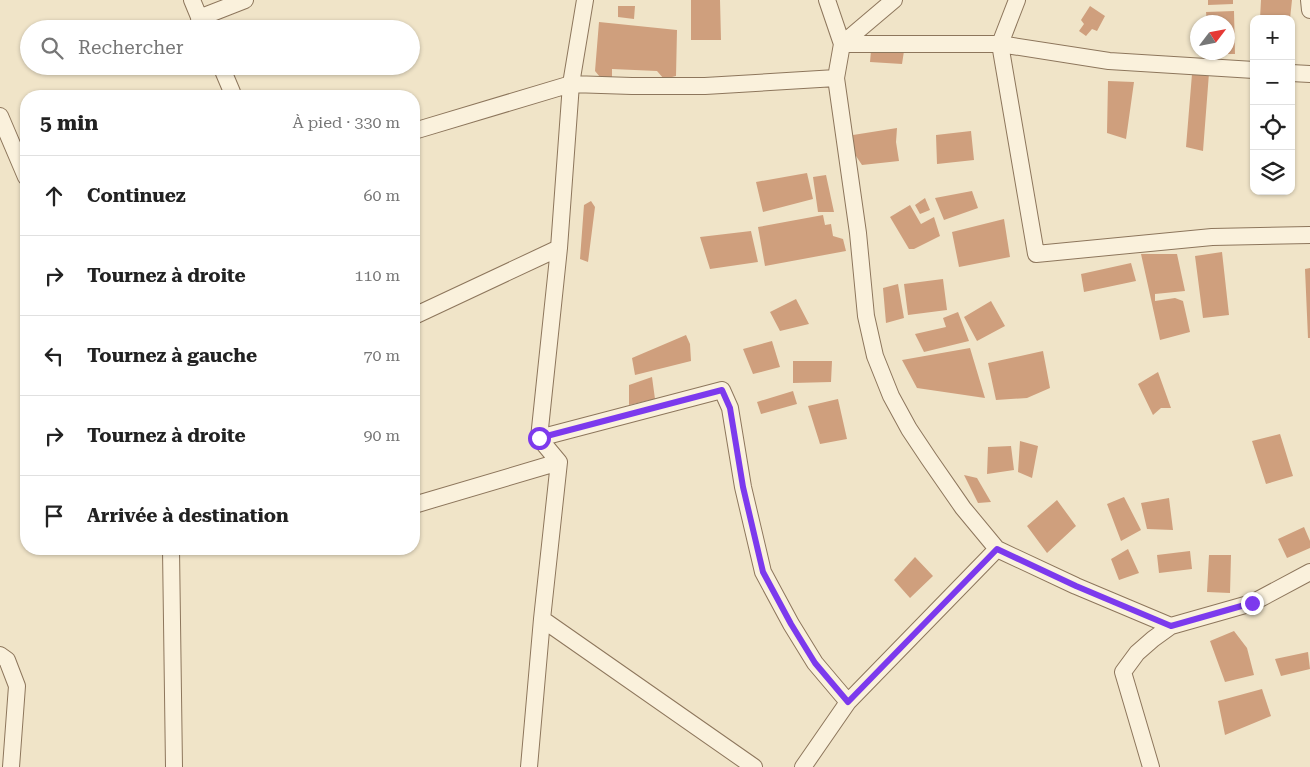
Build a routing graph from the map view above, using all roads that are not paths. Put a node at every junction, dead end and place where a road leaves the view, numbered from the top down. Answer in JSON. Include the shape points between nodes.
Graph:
{"nodes":[{"id":1,"x":192,"y":0,"type":"edge"},
{"id":2,"x":245,"y":0,"type":"edge"},
{"id":3,"x":585,"y":0,"type":"edge"},
{"id":4,"x":827,"y":0,"type":"edge"},
{"id":5,"x":894,"y":0,"type":"edge"},
{"id":6,"x":1017,"y":0,"type":"edge"},
{"id":7,"x":1309,"y":0,"type":"edge"},
{"id":8,"x":1310,"y":10,"type":"edge"},
{"id":9,"x":200,"y":20,"type":"edge"},
{"id":10,"x":207,"y":20,"type":"edge"},
{"id":11,"x":842,"y":44,"type":"junction"},
{"id":12,"x":1000,"y":44,"type":"junction"},
{"id":13,"x":1250,"y":70,"type":"edge"},
{"id":14,"x":1295,"y":73,"type":"edge"},
{"id":15,"x":1310,"y":74,"type":"edge"},
{"id":16,"x":225,"y":75,"type":"edge"},
{"id":17,"x":836,"y":78,"type":"junction"},
{"id":18,"x":571,"y":84,"type":"junction"},
{"id":19,"x":231,"y":90,"type":"edge"},
{"id":20,"x":0,"y":116,"type":"edge"},
{"id":21,"x":420,"y":129,"type":"edge"},
{"id":22,"x":20,"y":163,"type":"edge"},
{"id":23,"x":1310,"y":235,"type":"edge"},
{"id":24,"x":559,"y":248,"type":"junction"},
{"id":25,"x":420,"y":313,"type":"edge"},
{"id":26,"x":539,"y":438,"type":"junction"},
{"id":27,"x":559,"y":462,"type":"junction"},
{"id":28,"x":420,"y":503,"type":"edge"},
{"id":29,"x":997,"y":549,"type":"junction"},
{"id":30,"x":171,"y":555,"type":"edge"},
{"id":31,"x":1310,"y":572,"type":"edge"},
{"id":32,"x":542,"y":619,"type":"junction"},
{"id":33,"x":1171,"y":626,"type":"junction"},
{"id":34,"x":0,"y":655,"type":"edge"},
{"id":35,"x":848,"y":702,"type":"junction"},
{"id":36,"x":11,"y":767,"type":"edge"},
{"id":37,"x":174,"y":767,"type":"edge"},
{"id":38,"x":529,"y":767,"type":"edge"},
{"id":39,"x":754,"y":767,"type":"edge"},
{"id":40,"x":803,"y":767,"type":"edge"},
{"id":41,"x":1151,"y":767,"type":"edge"}],
"edges":[{"from":1,"to":9,"type":"street"},
{"from":2,"to":10,"type":"street"},
{"from":3,"to":18,"type":"street"},
{"from":4,"to":11,"type":"street"},
{"from":5,"to":11,"type":"street"},
{"from":6,"to":12,"type":"street"},
{"from":7,"to":8,"type":"street"},
{"from":11,"to":12,"type":"street"},
{"from":11,"to":17,"type":"street"},
{"from":12,"to":13,"type":"street","via":[[1109,61]]},
{"from":12,"to":23,"type":"street","via":[[1036,254],[1212,237]]},
{"from":14,"to":15,"type":"street"},
{"from":16,"to":19,"type":"street"},
{"from":17,"to":18,"type":"street","via":[[705,86]]},
{"from":17,"to":29,"type":"street","via":[[866,316],[875,356],[909,429],[963,508]]},
{"from":18,"to":21,"type":"street"},
{"from":18,"to":24,"type":"street"},
{"from":20,"to":22,"type":"street"},
{"from":24,"to":25,"type":"street"},
{"from":24,"to":26,"type":"street"},
{"from":26,"to":27,"type":"street"},
{"from":26,"to":35,"type":"street","via":[[722,390],[730,408],[743,487],[763,572],[815,663]]},
{"from":27,"to":28,"type":"street"},
{"from":27,"to":32,"type":"street"},
{"from":29,"to":33,"type":"street"},
{"from":29,"to":35,"type":"street"},
{"from":30,"to":37,"type":"street"},
{"from":31,"to":33,"type":"street","via":[[1252,603]]},
{"from":32,"to":38,"type":"street"},
{"from":32,"to":39,"type":"street"},
{"from":33,"to":41,"type":"street","via":[[1137,653],[1123,672]]},
{"from":34,"to":36,"type":"street","via":[[7,660],[17,686]]},
{"from":35,"to":40,"type":"street"}]}
